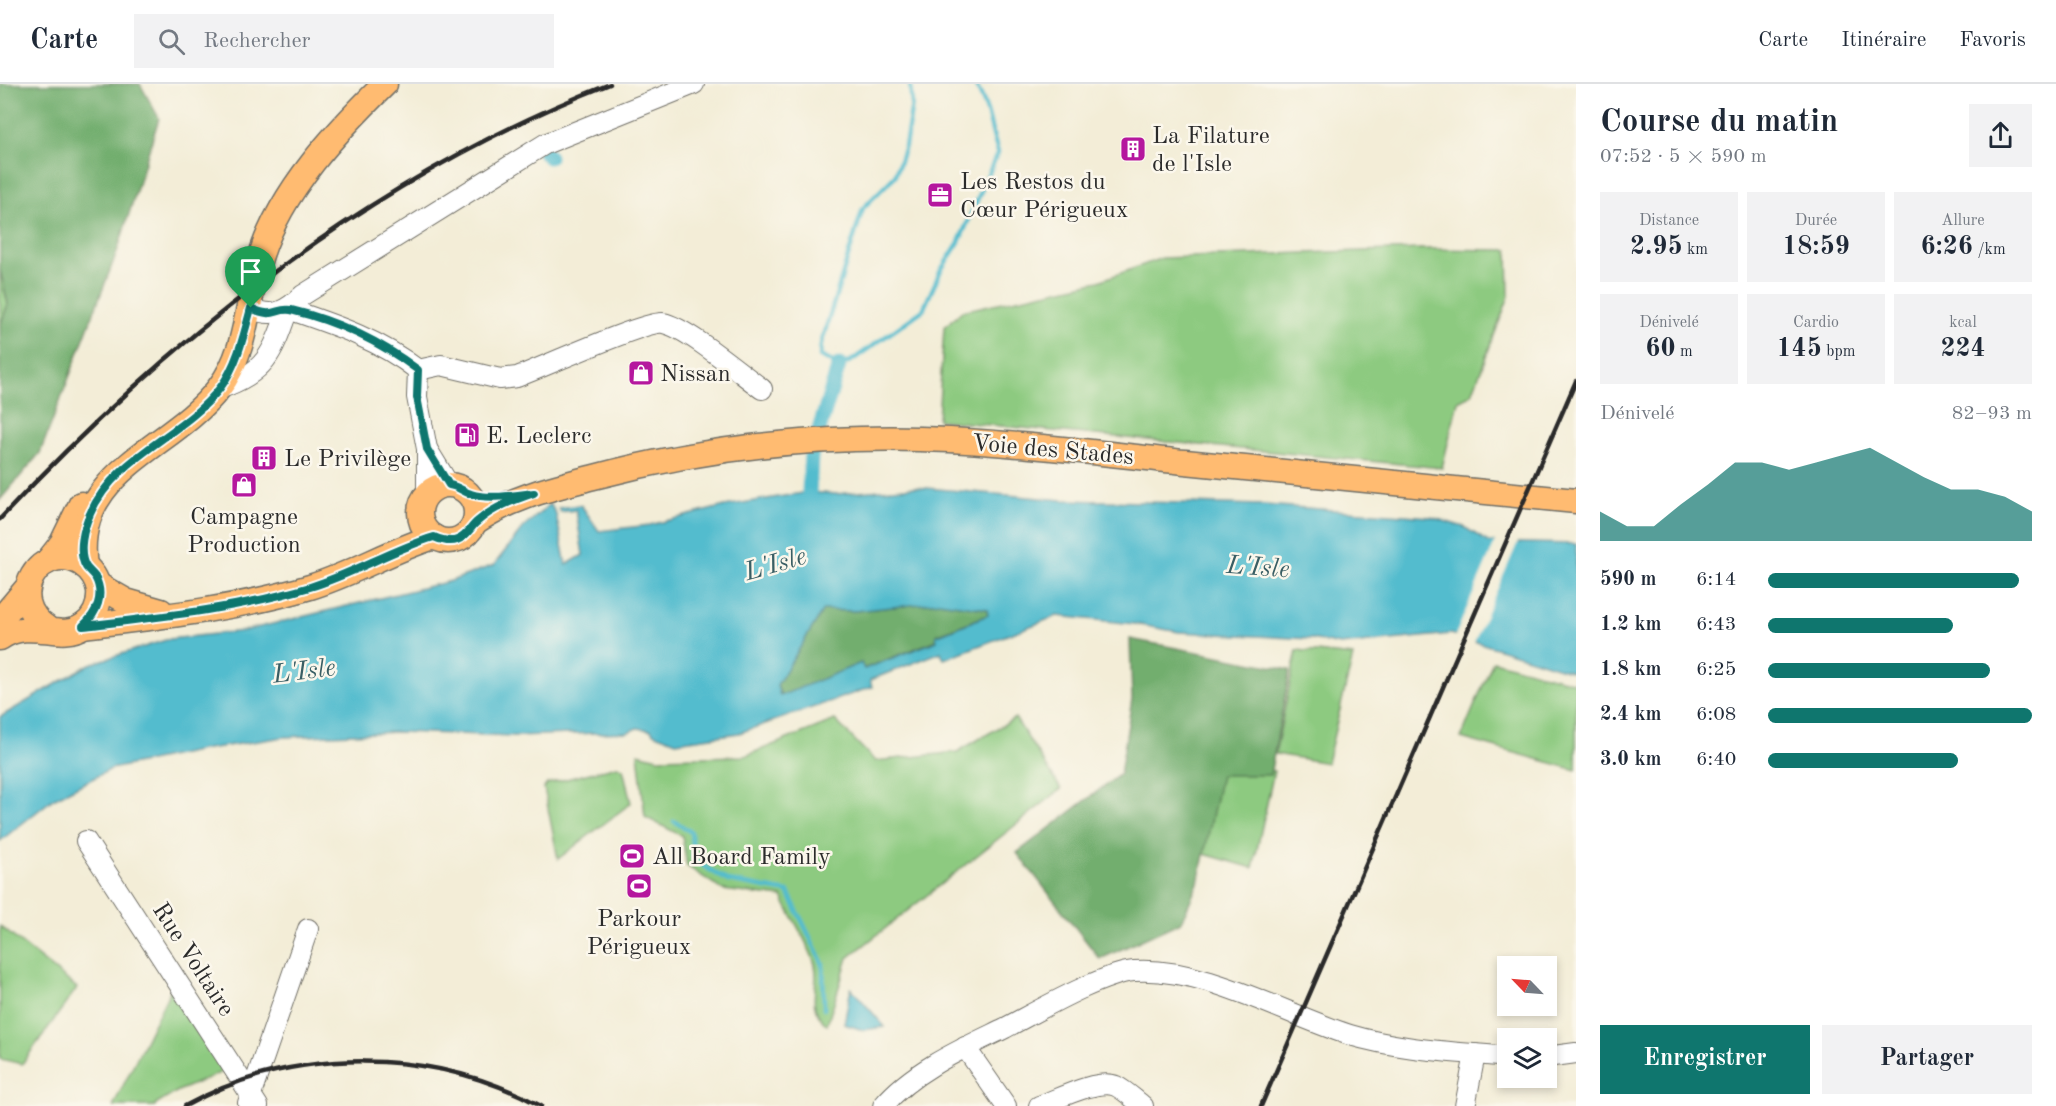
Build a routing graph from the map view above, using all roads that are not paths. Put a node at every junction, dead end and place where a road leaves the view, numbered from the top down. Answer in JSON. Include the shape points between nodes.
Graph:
{"nodes":[{"id":1,"x":386,"y":84,"type":"edge"},
{"id":2,"x":694,"y":84,"type":"edge"},
{"id":3,"x":251,"y":308,"type":"junction"},
{"id":4,"x":288,"y":309,"type":"junction"},
{"id":5,"x":242,"y":340,"type":"junction"},
{"id":6,"x":418,"y":370,"type":"junction"},
{"id":7,"x":219,"y":389,"type":"junction"},
{"id":8,"x":762,"y":389,"type":"dead end"},
{"id":9,"x":534,"y":493,"type":"junction"},
{"id":10,"x":442,"y":498,"type":"junction"},
{"id":11,"x":1576,"y":501,"type":"edge"},
{"id":12,"x":475,"y":522,"type":"junction"},
{"id":13,"x":434,"y":537,"type":"junction"},
{"id":14,"x":387,"y":553,"type":"junction"},
{"id":15,"x":47,"y":562,"type":"junction"},
{"id":16,"x":92,"y":576,"type":"junction"},
{"id":17,"x":27,"y":588,"type":"junction"},
{"id":18,"x":176,"y":612,"type":"junction"},
{"id":19,"x":0,"y":620,"type":"edge"},
{"id":20,"x":83,"y":626,"type":"junction"},
{"id":21,"x":47,"y":628,"type":"junction"},
{"id":22,"x":0,"y":638,"type":"edge"},
{"id":23,"x":86,"y":841,"type":"dead end"},
{"id":24,"x":308,"y":929,"type":"dead end"},
{"id":25,"x":965,"y":1047,"type":"junction"},
{"id":26,"x":1576,"y":1053,"type":"edge"},
{"id":27,"x":1476,"y":1054,"type":"junction"},
{"id":28,"x":1497,"y":1056,"type":"edge"},
{"id":29,"x":1557,"y":1056,"type":"edge"},
{"id":30,"x":252,"y":1102,"type":"edge"},
{"id":31,"x":883,"y":1106,"type":"edge"},
{"id":32,"x":1006,"y":1106,"type":"edge"},
{"id":33,"x":1039,"y":1106,"type":"edge"},
{"id":34,"x":1143,"y":1106,"type":"edge"},
{"id":35,"x":1465,"y":1106,"type":"edge"}],
"edges":[{"from":1,"to":3,"type":"main road","via":[[340,131],[273,225],[260,258]]},
{"from":2,"to":4,"type":"street","via":[[545,144],[303,295]]},
{"from":3,"to":4,"type":"street","via":[[268,314]]},
{"from":3,"to":5,"type":"main road"},
{"from":4,"to":6,"type":"street","via":[[358,333]]},
{"from":4,"to":7,"type":"street","via":[[277,340],[261,367],[245,379]]},
{"from":5,"to":7,"type":"main road"},
{"from":5,"to":15,"type":"main road","via":[[223,376],[202,401],[97,483]]},
{"from":6,"to":8,"type":"street","via":[[441,365],[500,379],[517,377],[661,322],[683,332]]},
{"from":6,"to":10,"type":"street","via":[[417,397]]},
{"from":7,"to":16,"type":"main road","via":[[186,422],[104,488],[83,532]]},
{"from":9,"to":10,"type":"main road","name":"Voie des Stades"},
{"from":9,"to":11,"type":"main road","name":"Voie des Stades","via":[[688,455],[799,442],[913,439],[983,442]]},
{"from":9,"to":12,"type":"main road","name":"Voie des Stades","via":[[497,507]]},
{"from":10,"to":12,"type":"main road","via":[[476,507]]},
{"from":10,"to":13,"type":"main road","via":[[427,532]]},
{"from":10,"to":14,"type":"main road"},
{"from":12,"to":13,"type":"main road","name":"Voie des Stades","via":[[458,540]]},
{"from":13,"to":14,"type":"main road"},
{"from":14,"to":18,"type":"main road","via":[[305,588],[235,605]]},
{"from":15,"to":16,"type":"main road","via":[[66,559]]},
{"from":15,"to":17,"type":"main road"},
{"from":16,"to":18,"type":"main road","via":[[126,601]]},
{"from":16,"to":20,"type":"main road","via":[[97,608]]},
{"from":17,"to":19,"type":"main road"},
{"from":17,"to":21,"type":"main road","via":[[28,607]]},
{"from":18,"to":20,"type":"main road"},
{"from":20,"to":21,"type":"main road","via":[[66,632]]},
{"from":21,"to":22,"type":"main road","via":[[24,628]]},
{"from":23,"to":30,"type":"street","name":"Rue Voltaire"},
{"from":24,"to":30,"type":"street"},
{"from":25,"to":27,"type":"street","via":[[1095,984],[1131,971],[1177,972],[1362,1038]]},
{"from":25,"to":31,"type":"street","via":[[924,1072]]},
{"from":25,"to":32,"type":"street"},
{"from":26,"to":29,"type":"street"},
{"from":27,"to":28,"type":"street"},
{"from":27,"to":35,"type":"street"},
{"from":33,"to":34,"type":"street","via":[[1107,1084],[1117,1086]]}]}
